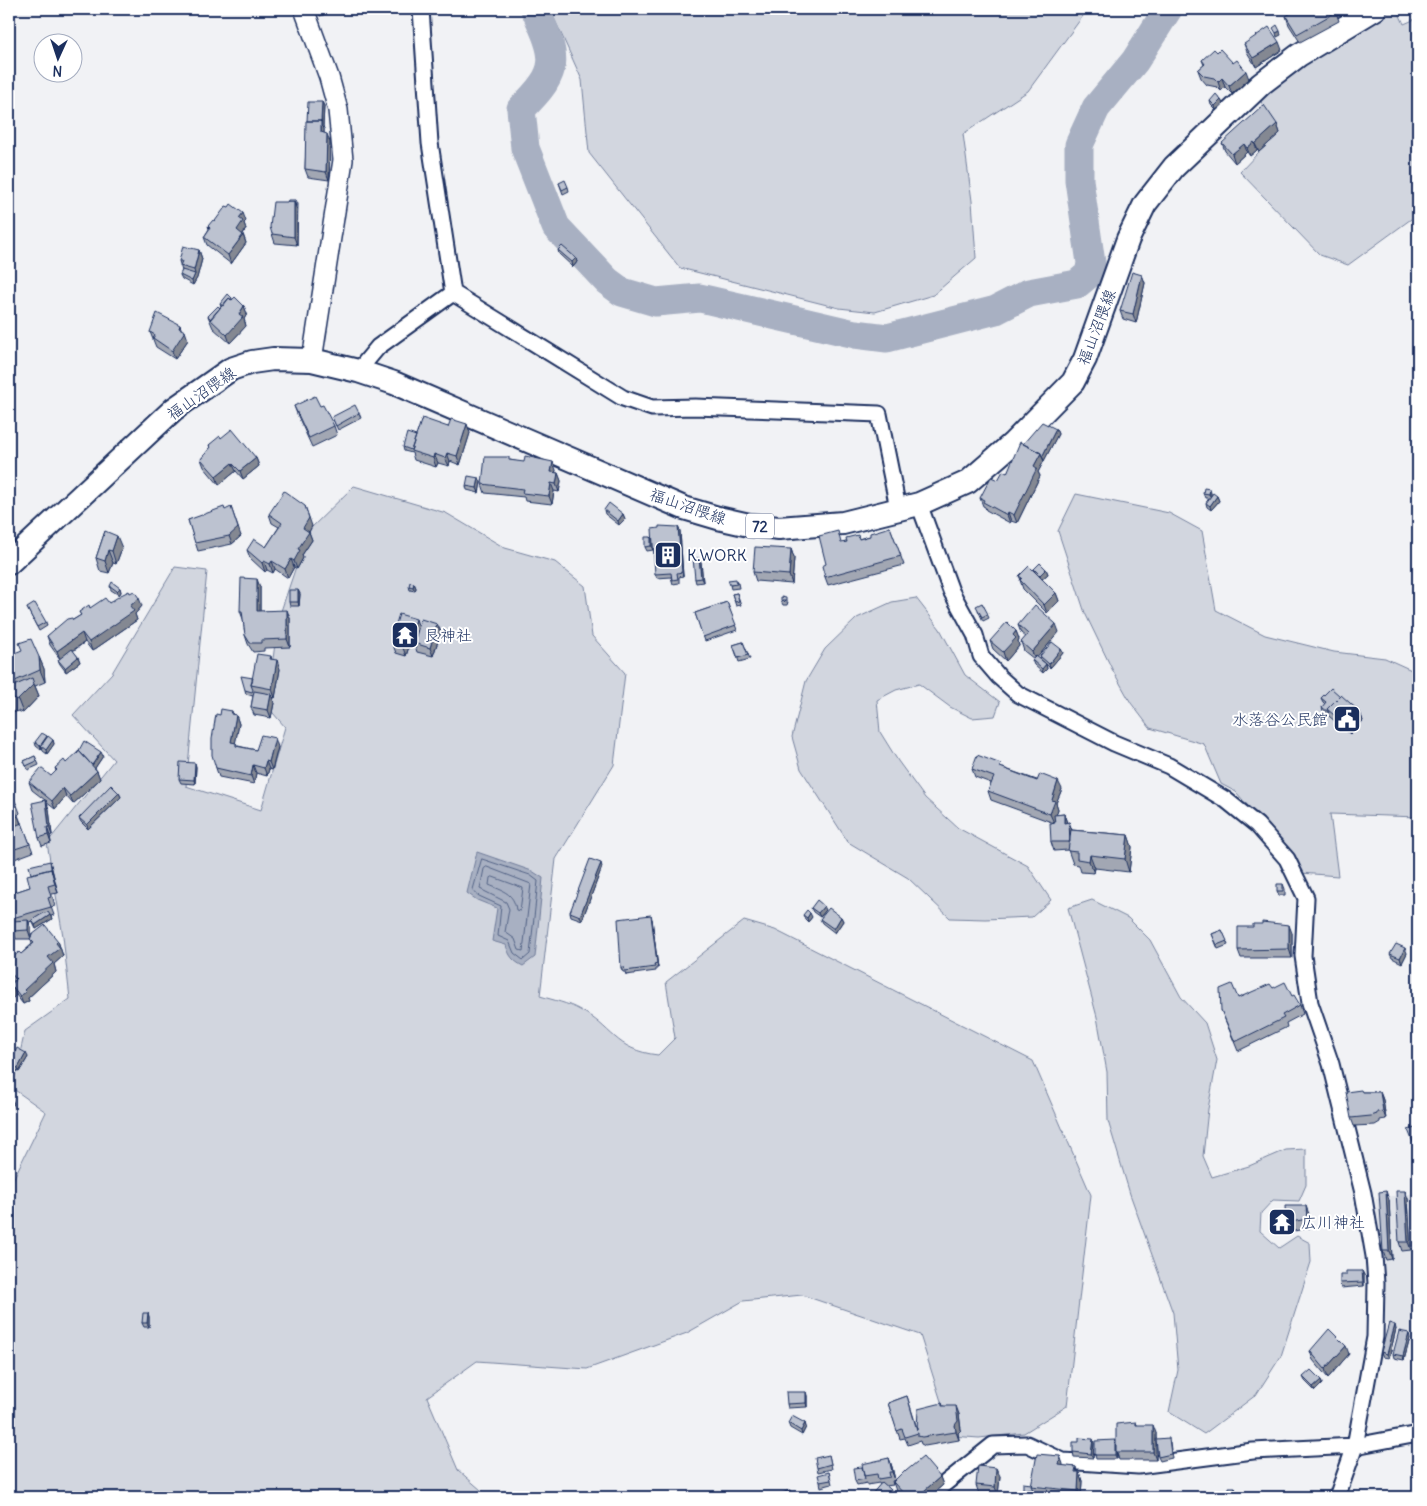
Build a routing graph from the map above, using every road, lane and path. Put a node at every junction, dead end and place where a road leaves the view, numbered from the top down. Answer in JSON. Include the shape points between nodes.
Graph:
{"nodes":[{"id":1,"x":304,"y":9,"type":"edge"},
{"id":2,"x":421,"y":9,"type":"edge"},
{"id":3,"x":1376,"y":9,"type":"edge"},
{"id":4,"x":453,"y":292,"type":"junction"},
{"id":5,"x":312,"y":360,"type":"junction"},
{"id":6,"x":358,"y":371,"type":"junction"},
{"id":7,"x":909,"y":506,"type":"junction"},
{"id":8,"x":9,"y":563,"type":"edge"},
{"id":9,"x":1418,"y":1434,"type":"edge"},
{"id":10,"x":1355,"y":1446,"type":"junction"},
{"id":11,"x":928,"y":1497,"type":"edge"},
{"id":12,"x":1337,"y":1497,"type":"edge"}],
"edges":[{"from":1,"to":5,"type":"street","via":[[338,110],[343,160]]},
{"from":2,"to":4,"type":"street","via":[[430,143]]},
{"from":3,"to":7,"type":"main road","name":"福山沼隈線","number":"72","via":[[1299,55],[1261,84],[1174,167],[1145,204],[1128,239],[1085,360],[1073,382],[1013,443],[968,482]]},
{"from":4,"to":6,"type":"street","via":[[378,346]]},
{"from":4,"to":7,"type":"street","via":[[623,398],[652,408],[879,414]]},
{"from":5,"to":6,"type":"main road","name":"福山沼隈線","number":"72"},
{"from":5,"to":8,"type":"main road","name":"福山沼隈線","number":"72","via":[[273,359],[231,369],[174,409]]},
{"from":6,"to":7,"type":"main road","name":"福山沼隈線","number":"72","via":[[394,383],[684,508],[749,526],[779,528],[843,522]]},
{"from":7,"to":10,"type":"street","via":[[975,635],[980,656],[998,678],[1018,694],[1114,743],[1169,766],[1226,800],[1257,825],[1287,859],[1306,898],[1303,956],[1310,1003],[1331,1064],[1363,1193],[1374,1256],[1375,1337]]},
{"from":9,"to":10,"type":"street"},
{"from":10,"to":11,"type":"street","via":[[1253,1451],[1138,1466],[1063,1461],[1027,1444],[993,1445]]},
{"from":10,"to":12,"type":"street"}]}
